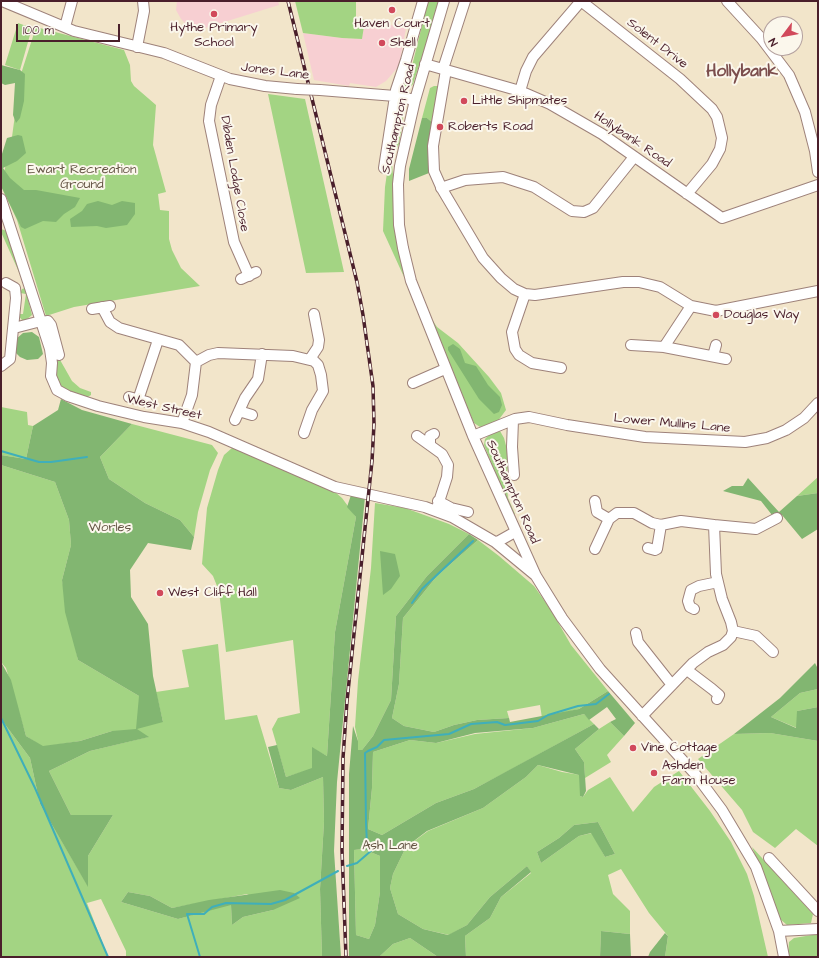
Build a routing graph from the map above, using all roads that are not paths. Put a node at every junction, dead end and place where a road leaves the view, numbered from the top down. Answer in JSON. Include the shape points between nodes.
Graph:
{"nodes":[{"id":1,"x":2,"y":1,"type":"edge"},
{"id":2,"x":72,"y":1,"type":"edge"},
{"id":3,"x":142,"y":1,"type":"edge"},
{"id":4,"x":422,"y":1,"type":"edge"},
{"id":5,"x":444,"y":1,"type":"edge"},
{"id":6,"x":465,"y":1,"type":"edge"},
{"id":7,"x":581,"y":1,"type":"edge"},
{"id":8,"x":727,"y":1,"type":"edge"},
{"id":9,"x":65,"y":27,"type":"junction"},
{"id":10,"x":137,"y":47,"type":"junction"},
{"id":11,"x":425,"y":64,"type":"junction"},
{"id":12,"x":445,"y":70,"type":"junction"},
{"id":13,"x":221,"y":76,"type":"junction"},
{"id":14,"x":520,"y":91,"type":"junction"},
{"id":15,"x":395,"y":96,"type":"junction"},
{"id":16,"x":415,"y":100,"type":"junction"},
{"id":17,"x":634,"y":157,"type":"junction"},
{"id":18,"x":384,"y":168,"type":"dead end"},
{"id":19,"x":818,"y":172,"type":"edge"},
{"id":20,"x":818,"y":185,"type":"edge"},
{"id":21,"x":441,"y":188,"type":"junction"},
{"id":22,"x":687,"y":194,"type":"junction"},
{"id":23,"x":1,"y":199,"type":"edge"},
{"id":24,"x":5,"y":222,"type":"edge"},
{"id":25,"x":249,"y":276,"type":"dead end"},
{"id":26,"x":6,"y":283,"type":"dead end"},
{"id":27,"x":818,"y":291,"type":"edge"},
{"id":28,"x":525,"y":294,"type":"junction"},
{"id":29,"x":691,"y":306,"type":"junction"},
{"id":30,"x":101,"y":307,"type":"dead end"},
{"id":31,"x":314,"y":314,"type":"dead end"},
{"id":32,"x":41,"y":321,"type":"junction"},
{"id":33,"x":14,"y":328,"type":"junction"},
{"id":34,"x":158,"y":340,"type":"junction"},
{"id":35,"x":716,"y":345,"type":"dead end"},
{"id":36,"x":664,"y":347,"type":"junction"},
{"id":37,"x":637,"y":349,"type":"dead end"},
{"id":38,"x":262,"y":354,"type":"junction"},
{"id":39,"x":59,"y":355,"type":"dead end"},
{"id":40,"x":713,"y":356,"type":"junction"},
{"id":41,"x":310,"y":359,"type":"junction"},
{"id":42,"x":726,"y":359,"type":"dead end"},
{"id":43,"x":196,"y":362,"type":"junction"},
{"id":44,"x":1,"y":366,"type":"edge"},
{"id":45,"x":445,"y":368,"type":"junction"},
{"id":46,"x":561,"y":368,"type":"dead end"},
{"id":47,"x":413,"y":383,"type":"dead end"},
{"id":48,"x":138,"y":400,"type":"dead end"},
{"id":49,"x":818,"y":403,"type":"edge"},
{"id":50,"x":252,"y":415,"type":"dead end"},
{"id":51,"x":513,"y":420,"type":"junction"},
{"id":52,"x":182,"y":423,"type":"junction"},
{"id":53,"x":304,"y":433,"type":"dead end"},
{"id":54,"x":434,"y":434,"type":"dead end"},
{"id":55,"x":417,"y":436,"type":"dead end"},
{"id":56,"x":473,"y":436,"type":"junction"},
{"id":57,"x":430,"y":445,"type":"junction"},
{"id":58,"x":514,"y":475,"type":"dead end"},
{"id":59,"x":595,"y":501,"type":"dead end"},
{"id":60,"x":437,"y":506,"type":"junction"},
{"id":61,"x":468,"y":512,"type":"dead end"},
{"id":62,"x":777,"y":518,"type":"dead end"},
{"id":63,"x":609,"y":519,"type":"junction"},
{"id":64,"x":661,"y":525,"type":"junction"},
{"id":65,"x":714,"y":525,"type":"junction"},
{"id":66,"x":515,"y":532,"type":"junction"},
{"id":67,"x":495,"y":542,"type":"junction"},
{"id":68,"x":600,"y":546,"type":"dead end"},
{"id":69,"x":648,"y":548,"type":"dead end"},
{"id":70,"x":536,"y":576,"type":"junction"},
{"id":71,"x":718,"y":582,"type":"junction"},
{"id":72,"x":694,"y":609,"type":"dead end"},
{"id":73,"x":733,"y":631,"type":"junction"},
{"id":74,"x":636,"y":633,"type":"dead end"},
{"id":75,"x":773,"y":652,"type":"dead end"},
{"id":76,"x":687,"y":670,"type":"junction"},
{"id":77,"x":672,"y":685,"type":"junction"},
{"id":78,"x":721,"y":695,"type":"dead end"},
{"id":79,"x":642,"y":716,"type":"junction"},
{"id":80,"x":769,"y":858,"type":"dead end"},
{"id":81,"x":818,"y":911,"type":"edge"},
{"id":82,"x":818,"y":929,"type":"edge"},
{"id":83,"x":779,"y":931,"type":"junction"},
{"id":84,"x":784,"y":957,"type":"edge"}],
"edges":[{"from":1,"to":9,"type":"street","name":"Jones Lane"},
{"from":2,"to":9,"type":"street"},
{"from":3,"to":10,"type":"street","via":[[144,11]]},
{"from":4,"to":15,"type":"street","name":"Southampton Road"},
{"from":5,"to":11,"type":"street","name":"Southampton Road"},
{"from":6,"to":12,"type":"street"},
{"from":7,"to":14,"type":"street","via":[[533,57]]},
{"from":7,"to":22,"type":"street","name":"Solent Drive","via":[[680,79],[717,117],[722,138],[720,149],[712,164]]},
{"from":8,"to":19,"type":"street","via":[[761,38],[789,75],[805,112]]},
{"from":9,"to":10,"type":"street","name":"Jones Lane"},
{"from":10,"to":13,"type":"street","name":"Jones Lane","via":[[164,53]]},
{"from":11,"to":12,"type":"street","name":"Hollybank Road"},
{"from":11,"to":16,"type":"street","name":"Southampton Road"},
{"from":12,"to":14,"type":"street","name":"Hollybank Road"},
{"from":12,"to":21,"type":"street","via":[[432,158],[434,172]]},
{"from":13,"to":15,"type":"street","name":"Jones Lane","bridge":true,"via":[[243,83]]},
{"from":13,"to":25,"type":"street","name":"Dibden Lodge Close","via":[[211,105],[210,121],[234,242]]},
{"from":14,"to":17,"type":"street","name":"Hollybank Road","via":[[569,114]]},
{"from":15,"to":16,"type":"street","name":"Jones Lane"},
{"from":15,"to":18,"type":"street","name":"Southampton Road"},
{"from":16,"to":45,"type":"street","name":"Southampton Road","via":[[400,166],[399,225],[411,281]]},
{"from":17,"to":21,"type":"street","via":[[593,208],[584,212],[572,211],[534,187],[503,177],[465,180]]},
{"from":17,"to":22,"type":"street","name":"Hollybank Road"},
{"from":20,"to":22,"type":"street","name":"Hollybank Road","via":[[726,218],[717,216]]},
{"from":21,"to":28,"type":"street","via":[[490,266],[510,285]]},
{"from":23,"to":24,"type":"street","name":"West Street"},
{"from":24,"to":32,"type":"street","name":"West Street"},
{"from":26,"to":33,"type":"street","via":[[17,292]]},
{"from":27,"to":29,"type":"street","via":[[722,310]]},
{"from":28,"to":29,"type":"street","via":[[543,295],[631,282],[660,287]]},
{"from":28,"to":46,"type":"street","via":[[512,332],[515,349],[532,363]]},
{"from":29,"to":36,"type":"street"},
{"from":30,"to":34,"type":"street","via":[[110,322],[119,328]]},
{"from":31,"to":41,"type":"street","via":[[319,334],[318,347]]},
{"from":32,"to":33,"type":"street"},
{"from":32,"to":39,"type":"street","via":[[48,321],[51,325]]},
{"from":32,"to":52,"type":"street","name":"West Street","via":[[50,349],[52,376],[58,390],[68,396],[120,412]]},
{"from":33,"to":44,"type":"street","via":[[10,359]]},
{"from":34,"to":43,"type":"street","via":[[179,345]]},
{"from":34,"to":48,"type":"street"},
{"from":35,"to":40,"type":"street"},
{"from":36,"to":37,"type":"street"},
{"from":36,"to":40,"type":"street"},
{"from":38,"to":41,"type":"street"},
{"from":38,"to":43,"type":"street","via":[[218,353]]},
{"from":38,"to":50,"type":"street","via":[[258,379],[237,416]]},
{"from":40,"to":42,"type":"street"},
{"from":41,"to":53,"type":"street","via":[[318,365],[323,392],[312,410]]},
{"from":43,"to":52,"type":"street","via":[[192,395]]},
{"from":45,"to":47,"type":"street"},
{"from":45,"to":56,"type":"street","name":"Southampton Road"},
{"from":49,"to":51,"type":"street","name":"Lower Mullins Lane","via":[[804,418],[786,430],[767,438],[745,442],[644,437],[567,425],[536,417]]},
{"from":51,"to":56,"type":"street","name":"Lower Mullins Lane"},
{"from":51,"to":58,"type":"street"},
{"from":52,"to":60,"type":"street","name":"West Street","via":[[209,432],[335,487]]},
{"from":54,"to":57,"type":"street","via":[[430,436]]},
{"from":55,"to":57,"type":"street"},
{"from":56,"to":66,"type":"street","name":"Southampton Road"},
{"from":57,"to":60,"type":"street","via":[[442,454],[448,465],[447,477]]},
{"from":59,"to":63,"type":"street","via":[[597,512]]},
{"from":60,"to":61,"type":"street"},
{"from":60,"to":67,"type":"street","name":"West Street"},
{"from":62,"to":65,"type":"street","via":[[756,529]]},
{"from":63,"to":64,"type":"street","via":[[617,513],[634,513]]},
{"from":63,"to":68,"type":"street"},
{"from":64,"to":65,"type":"street","via":[[681,521]]},
{"from":64,"to":69,"type":"street","via":[[657,548]]},
{"from":65,"to":71,"type":"street"},
{"from":66,"to":67,"type":"street"},
{"from":66,"to":70,"type":"street","name":"Southampton Road"},
{"from":67,"to":70,"type":"street","name":"West Street"},
{"from":70,"to":79,"type":"street","name":"Southampton Road","via":[[577,641]]},
{"from":71,"to":72,"type":"street","via":[[691,590],[688,601]]},
{"from":71,"to":73,"type":"street"},
{"from":73,"to":75,"type":"street","via":[[756,636]]},
{"from":73,"to":76,"type":"street","via":[[728,641],[700,658]]},
{"from":74,"to":77,"type":"street","via":[[638,642]]},
{"from":76,"to":77,"type":"street"},
{"from":76,"to":78,"type":"street"},
{"from":77,"to":79,"type":"street"},
{"from":79,"to":83,"type":"street","name":"Southampton Road","via":[[696,775],[726,816],[756,867]]},
{"from":80,"to":81,"type":"street"},
{"from":82,"to":83,"type":"street"},
{"from":83,"to":84,"type":"street","name":"Southampton Road"}]}
